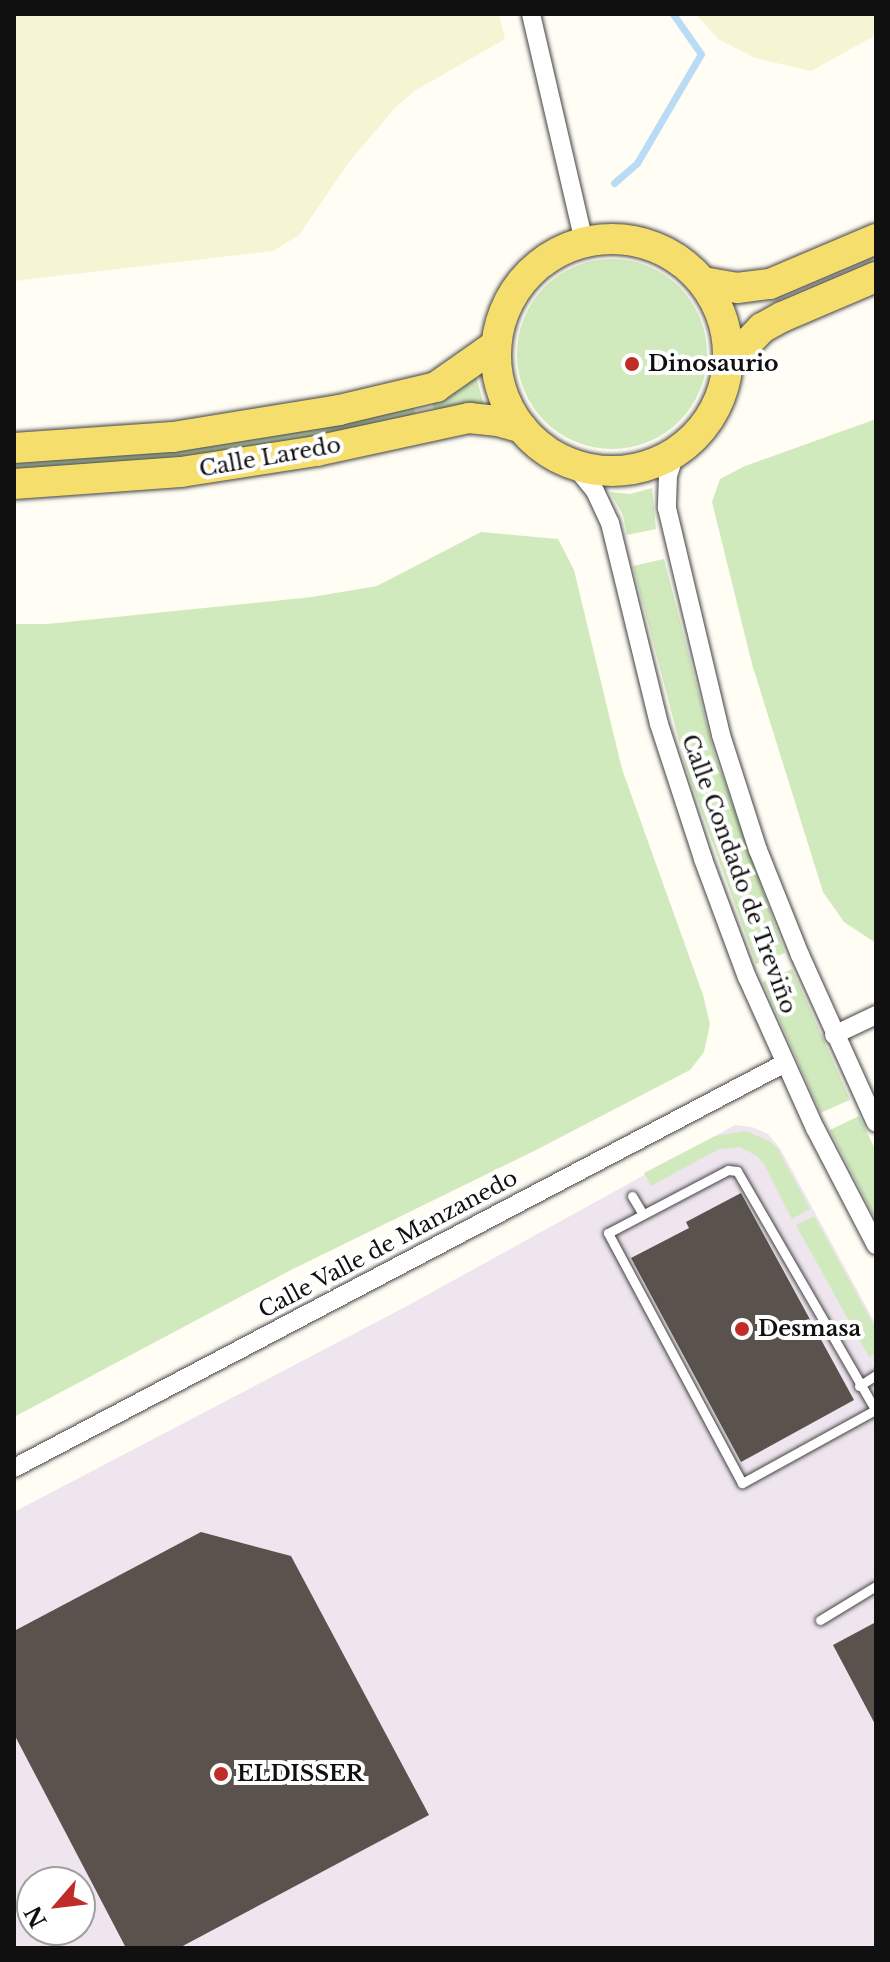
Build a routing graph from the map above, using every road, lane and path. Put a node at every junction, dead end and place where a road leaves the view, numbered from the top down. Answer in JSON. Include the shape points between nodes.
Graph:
{"nodes":[{"id":1,"x":531,"y":14,"type":"edge"},
{"id":2,"x":876,"y":239,"type":"edge"},
{"id":3,"x":584,"y":242,"type":"junction"},
{"id":4,"x":876,"y":277,"type":"edge"},
{"id":5,"x":703,"y":282,"type":"junction"},
{"id":6,"x":496,"y":345,"type":"junction"},
{"id":7,"x":728,"y":363,"type":"junction"},
{"id":8,"x":522,"y":428,"type":"junction"},
{"id":9,"x":14,"y":448,"type":"edge"},
{"id":10,"x":675,"y":454,"type":"junction"},
{"id":11,"x":574,"y":465,"type":"junction"},
{"id":12,"x":14,"y":484,"type":"edge"},
{"id":13,"x":876,"y":1015,"type":"edge"},
{"id":14,"x":834,"y":1035,"type":"junction"},
{"id":15,"x":785,"y":1063,"type":"junction"},
{"id":16,"x":876,"y":1123,"type":"edge"},
{"id":17,"x":632,"y":1196,"type":"dead end"},
{"id":18,"x":643,"y":1214,"type":"junction"},
{"id":19,"x":876,"y":1245,"type":"edge"},
{"id":20,"x":876,"y":1375,"type":"edge"},
{"id":21,"x":859,"y":1386,"type":"junction"},
{"id":22,"x":876,"y":1410,"type":"edge"},
{"id":23,"x":14,"y":1468,"type":"edge"},
{"id":24,"x":876,"y":1586,"type":"edge"},
{"id":25,"x":820,"y":1620,"type":"dead end"}],
"edges":[{"from":1,"to":3,"type":"street"},
{"from":2,"to":5,"type":"main road","via":[[770,284],[737,288]]},
{"from":3,"to":5,"type":"main road","via":[[611,238],[649,245],[684,264]]},
{"from":3,"to":6,"type":"main road","via":[[551,256],[523,279],[501,322]]},
{"from":4,"to":7,"type":"main road","via":[[762,328]]},
{"from":5,"to":7,"type":"main road","via":[[723,320]]},
{"from":6,"to":8,"type":"main road","via":[[501,389]]},
{"from":6,"to":9,"type":"main road","name":"Calle Laredo","via":[[436,387],[339,410],[173,437]]},
{"from":7,"to":10,"type":"main road","via":[[713,415]]},
{"from":8,"to":11,"type":"main road","via":[[545,450]]},
{"from":8,"to":12,"type":"main road","name":"Calle Laredo","via":[[469,418],[316,451],[181,472]]},
{"from":10,"to":11,"type":"main road","via":[[625,471]]},
{"from":10,"to":14,"type":"street","name":"Calle Condado de Treviño","via":[[667,508],[712,703],[758,850]]},
{"from":11,"to":15,"type":"street","name":"Calle Condado de Treviño","via":[[595,491],[610,523],[672,767],[727,923]]},
{"from":13,"to":14,"type":"street"},
{"from":14,"to":16,"type":"street","name":"Calle Condado de Treviño"},
{"from":15,"to":19,"type":"street","name":"Calle Condado de Treviño"},
{"from":15,"to":23,"type":"street","name":"Calle Valle de Manzanedo"},
{"from":17,"to":18,"type":"lane"},
{"from":18,"to":21,"type":"lane","via":[[728,1170],[737,1171]]},
{"from":18,"to":22,"type":"lane","via":[[608,1233],[742,1483]]},
{"from":20,"to":21,"type":"lane"},
{"from":21,"to":22,"type":"lane"},
{"from":24,"to":25,"type":"lane"}]}
